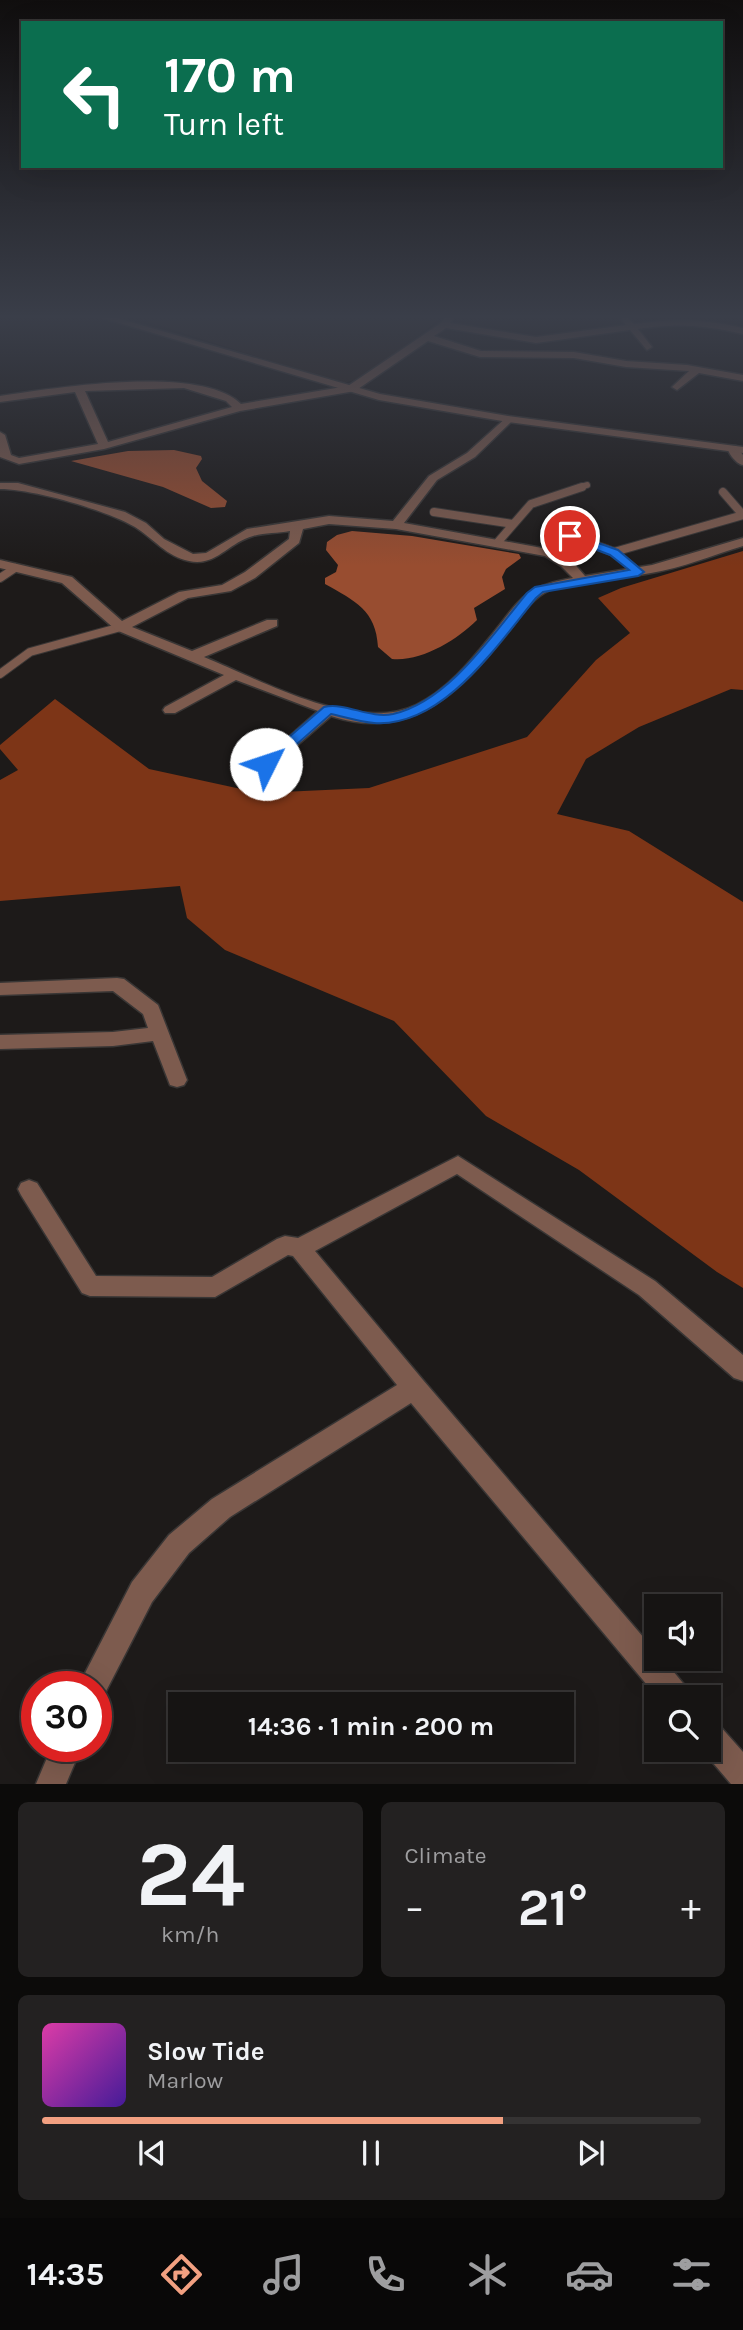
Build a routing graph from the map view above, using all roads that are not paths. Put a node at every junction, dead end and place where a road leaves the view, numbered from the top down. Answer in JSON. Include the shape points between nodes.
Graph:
{"nodes":[{"id":1,"x":84,"y":399,"type":"edge"},
{"id":2,"x":230,"y":399,"type":"edge"},
{"id":3,"x":291,"y":399,"type":"edge"},
{"id":4,"x":397,"y":399,"type":"edge"},
{"id":5,"x":239,"y":408,"type":"junction"},
{"id":6,"x":508,"y":419,"type":"junction"},
{"id":7,"x":0,"y":435,"type":"edge"},
{"id":8,"x":104,"y":446,"type":"junction"},
{"id":9,"x":738,"y":449,"type":"edge"},
{"id":10,"x":743,"y":462,"type":"edge"},
{"id":11,"x":587,"y":485,"type":"dead end"},
{"id":12,"x":0,"y":486,"type":"edge"},
{"id":13,"x":723,"y":492,"type":"dead end"},
{"id":14,"x":434,"y":512,"type":"dead end"},
{"id":15,"x":743,"y":515,"type":"edge"},
{"id":16,"x":513,"y":524,"type":"junction"},
{"id":17,"x":396,"y":525,"type":"junction"},
{"id":18,"x":297,"y":527,"type":"junction"},
{"id":19,"x":570,"y":536,"type":"dead end"},
{"id":20,"x":498,"y":542,"type":"junction"},
{"id":21,"x":743,"y":542,"type":"edge"},
{"id":22,"x":614,"y":552,"type":"junction"},
{"id":23,"x":0,"y":564,"type":"edge"},
{"id":24,"x":15,"y":568,"type":"junction"},
{"id":25,"x":638,"y":572,"type":"junction"},
{"id":26,"x":0,"y":578,"type":"edge"},
{"id":27,"x":582,"y":580,"type":"junction"},
{"id":28,"x":272,"y":623,"type":"dead end"},
{"id":29,"x":121,"y":627,"type":"junction"},
{"id":30,"x":191,"y":657,"type":"junction"},
{"id":31,"x":0,"y":674,"type":"edge"},
{"id":32,"x":235,"y":675,"type":"junction"},
{"id":33,"x":170,"y":710,"type":"dead end"},
{"id":34,"x":328,"y":710,"type":"junction"},
{"id":35,"x":266,"y":764,"type":"dead end"},
{"id":36,"x":0,"y":989,"type":"edge"},
{"id":37,"x":159,"y":1032,"type":"junction"},
{"id":38,"x":0,"y":1042,"type":"edge"},
{"id":39,"x":177,"y":1080,"type":"dead end"},
{"id":40,"x":29,"y":1189,"type":"dead end"},
{"id":41,"x":300,"y":1248,"type":"junction"},
{"id":42,"x":743,"y":1370,"type":"edge"},
{"id":43,"x":414,"y":1388,"type":"junction"},
{"id":44,"x":101,"y":1671,"type":"edge"},
{"id":45,"x":666,"y":1685,"type":"edge"},
{"id":46,"x":721,"y":1749,"type":"edge"},
{"id":47,"x":60,"y":1762,"type":"edge"},
{"id":48,"x":743,"y":1775,"type":"edge"},
{"id":49,"x":51,"y":1784,"type":"edge"}],
"edges":[{"from":1,"to":8,"type":"street"},
{"from":2,"to":5,"type":"street"},
{"from":3,"to":5,"type":"street"},
{"from":4,"to":6,"type":"street"},
{"from":5,"to":8,"type":"street"},
{"from":6,"to":9,"type":"street"},
{"from":6,"to":17,"type":"street","via":[[471,455],[433,478]]},
{"from":7,"to":8,"type":"street","via":[[6,457],[19,461]]},
{"from":9,"to":10,"type":"street"},
{"from":11,"to":16,"type":"lane","via":[[531,505]]},
{"from":12,"to":18,"type":"street","via":[[18,486],[121,515],[191,558],[209,557],[247,533]]},
{"from":13,"to":15,"type":"lane"},
{"from":14,"to":16,"type":"lane"},
{"from":15,"to":22,"type":"lane"},
{"from":16,"to":20,"type":"lane"},
{"from":17,"to":18,"type":"street","via":[[329,520]]},
{"from":17,"to":20,"type":"street"},
{"from":18,"to":29,"type":"street","via":[[295,540],[250,575],[226,588],[184,594]]},
{"from":19,"to":22,"type":"lane"},
{"from":20,"to":27,"type":"street","via":[[550,553]]},
{"from":21,"to":25,"type":"street"},
{"from":22,"to":25,"type":"lane"},
{"from":23,"to":24,"type":"street"},
{"from":24,"to":26,"type":"lane"},
{"from":24,"to":29,"type":"street","via":[[67,580]]},
{"from":25,"to":27,"type":"street"},
{"from":27,"to":34,"type":"street","via":[[549,586],[531,595],[468,673],[423,708],[374,719]]},
{"from":28,"to":30,"type":"street"},
{"from":29,"to":30,"type":"street"},
{"from":29,"to":31,"type":"lane","via":[[30,652]]},
{"from":30,"to":32,"type":"street"},
{"from":32,"to":33,"type":"street"},
{"from":32,"to":34,"type":"street"},
{"from":34,"to":35,"type":"street"},
{"from":36,"to":37,"type":"street","via":[[117,984],[151,1010]]},
{"from":37,"to":38,"type":"street","via":[[113,1039]]},
{"from":37,"to":39,"type":"street"},
{"from":40,"to":41,"type":"street","via":[[90,1286],[215,1287],[285,1245]]},
{"from":41,"to":42,"type":"street","via":[[458,1164],[647,1288]]},
{"from":41,"to":43,"type":"street"},
{"from":43,"to":44,"type":"street","via":[[221,1508],[179,1544],[142,1592]]},
{"from":43,"to":45,"type":"street"},
{"from":46,"to":48,"type":"street"},
{"from":47,"to":49,"type":"street"}]}
